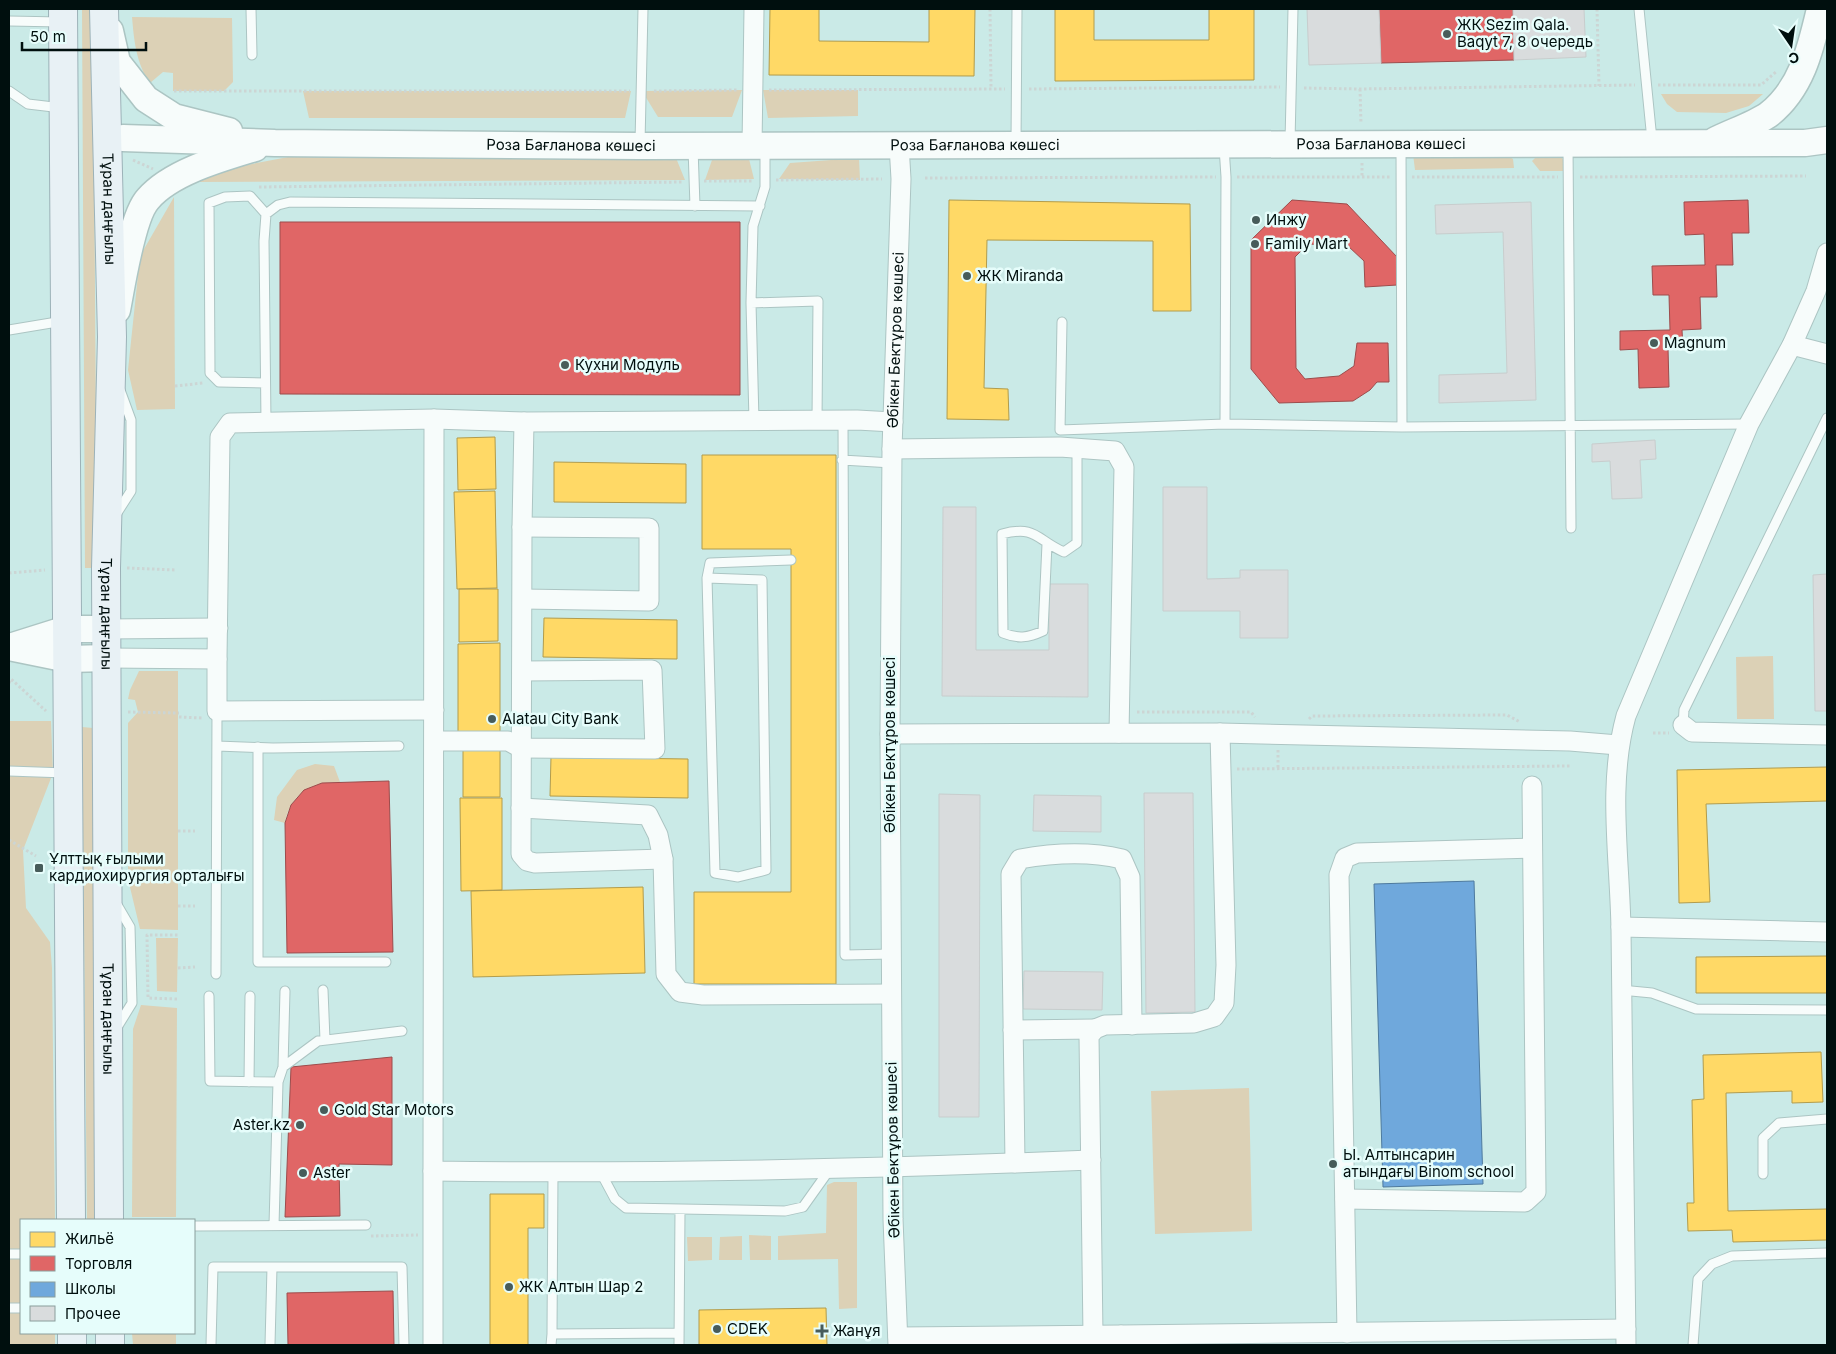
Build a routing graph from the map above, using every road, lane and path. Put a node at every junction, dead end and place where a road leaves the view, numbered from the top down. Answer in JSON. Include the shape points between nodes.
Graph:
{"nodes":[{"id":1,"x":104,"y":9,"type":"edge"},
{"id":2,"x":251,"y":9,"type":"edge"},
{"id":3,"x":643,"y":9,"type":"edge"},
{"id":4,"x":754,"y":9,"type":"edge"},
{"id":5,"x":990,"y":9,"type":"edge"},
{"id":6,"x":1017,"y":9,"type":"edge"},
{"id":7,"x":1292,"y":9,"type":"edge"},
{"id":8,"x":1597,"y":9,"type":"edge"},
{"id":9,"x":1639,"y":9,"type":"edge"},
{"id":10,"x":1820,"y":9,"type":"edge"},
{"id":11,"x":63,"y":16,"type":"edge"},
{"id":12,"x":9,"y":22,"type":"edge"},
{"id":13,"x":252,"y":55,"type":"dead end"},
{"id":14,"x":1761,"y":84,"type":"dead end"},
{"id":15,"x":1648,"y":85,"type":"junction"},
{"id":16,"x":1599,"y":86,"type":"junction"},
{"id":17,"x":1293,"y":87,"type":"junction"},
{"id":18,"x":991,"y":89,"type":"junction"},
{"id":19,"x":1018,"y":89,"type":"junction"},
{"id":20,"x":754,"y":90,"type":"junction"},
{"id":21,"x":9,"y":91,"type":"edge"},
{"id":22,"x":642,"y":91,"type":"junction"},
{"id":23,"x":173,"y":92,"type":"dead end"},
{"id":24,"x":65,"y":109,"type":"junction"},
{"id":25,"x":123,"y":138,"type":"dead end"},
{"id":26,"x":1827,"y":140,"type":"edge"},
{"id":27,"x":275,"y":143,"type":"junction"},
{"id":28,"x":1568,"y":143,"type":"junction"},
{"id":29,"x":1653,"y":143,"type":"junction"},
{"id":30,"x":1710,"y":143,"type":"junction"},
{"id":31,"x":1223,"y":144,"type":"junction"},
{"id":32,"x":1290,"y":144,"type":"junction"},
{"id":33,"x":1401,"y":144,"type":"junction"},
{"id":34,"x":899,"y":145,"type":"junction"},
{"id":35,"x":1016,"y":145,"type":"junction"},
{"id":36,"x":640,"y":146,"type":"junction"},
{"id":37,"x":693,"y":146,"type":"junction"},
{"id":38,"x":759,"y":146,"type":"junction"},
{"id":39,"x":1569,"y":176,"type":"junction"},
{"id":40,"x":1806,"y":176,"type":"dead end"},
{"id":41,"x":1226,"y":177,"type":"junction"},
{"id":42,"x":1400,"y":177,"type":"junction"},
{"id":43,"x":925,"y":178,"type":"dead end"},
{"id":44,"x":766,"y":179,"type":"junction"},
{"id":45,"x":882,"y":179,"type":"dead end"},
{"id":46,"x":695,"y":181,"type":"junction"},
{"id":47,"x":249,"y":187,"type":"dead end"},
{"id":48,"x":695,"y":206,"type":"junction"},
{"id":49,"x":760,"y":206,"type":"junction"},
{"id":50,"x":266,"y":214,"type":"junction"},
{"id":51,"x":1825,"y":263,"type":"edge"},
{"id":52,"x":751,"y":303,"type":"junction"},
{"id":53,"x":64,"y":321,"type":"junction"},
{"id":54,"x":1062,"y":322,"type":"dead end"},
{"id":55,"x":9,"y":330,"type":"edge"},
{"id":56,"x":1792,"y":345,"type":"junction"},
{"id":57,"x":111,"y":350,"type":"junction"},
{"id":58,"x":1827,"y":354,"type":"edge"},
{"id":59,"x":219,"y":382,"type":"junction"},
{"id":60,"x":265,"y":383,"type":"junction"},
{"id":61,"x":175,"y":386,"type":"dead end"},
{"id":62,"x":1827,"y":418,"type":"edge"},
{"id":63,"x":434,"y":419,"type":"junction"},
{"id":64,"x":817,"y":421,"type":"junction"},
{"id":65,"x":843,"y":421,"type":"junction"},
{"id":66,"x":266,"y":422,"type":"junction"},
{"id":67,"x":524,"y":422,"type":"junction"},
{"id":68,"x":754,"y":422,"type":"junction"},
{"id":69,"x":893,"y":422,"type":"junction"},
{"id":70,"x":1225,"y":424,"type":"junction"},
{"id":71,"x":1749,"y":424,"type":"junction"},
{"id":72,"x":1571,"y":425,"type":"junction"},
{"id":73,"x":1402,"y":427,"type":"junction"},
{"id":74,"x":1066,"y":442,"type":"junction"},
{"id":75,"x":892,"y":456,"type":"junction"},
{"id":76,"x":842,"y":460,"type":"junction"},
{"id":77,"x":522,"y":527,"type":"junction"},
{"id":78,"x":1571,"y":528,"type":"dead end"},
{"id":79,"x":1047,"y":544,"type":"junction"},
{"id":80,"x":791,"y":560,"type":"dead end"},
{"id":81,"x":122,"y":568,"type":"dead end"},
{"id":82,"x":54,"y":569,"type":"dead end"},
{"id":83,"x":176,"y":570,"type":"dead end"},
{"id":84,"x":9,"y":573,"type":"edge"},
{"id":85,"x":707,"y":578,"type":"junction"},
{"id":86,"x":523,"y":599,"type":"junction"},
{"id":87,"x":106,"y":628,"type":"junction"},
{"id":88,"x":218,"y":628,"type":"junction"},
{"id":89,"x":67,"y":629,"type":"junction"},
{"id":90,"x":9,"y":647,"type":"edge"},
{"id":91,"x":108,"y":658,"type":"junction"},
{"id":92,"x":217,"y":658,"type":"junction"},
{"id":93,"x":68,"y":659,"type":"junction"},
{"id":94,"x":522,"y":672,"type":"junction"},
{"id":95,"x":9,"y":683,"type":"edge"},
{"id":96,"x":434,"y":710,"type":"junction"},
{"id":97,"x":128,"y":712,"type":"dead end"},
{"id":98,"x":69,"y":713,"type":"junction"},
{"id":99,"x":212,"y":715,"type":"junction"},
{"id":100,"x":1683,"y":724,"type":"joint"},
{"id":101,"x":1119,"y":733,"type":"junction"},
{"id":102,"x":1220,"y":733,"type":"junction"},
{"id":103,"x":890,"y":734,"type":"junction"},
{"id":104,"x":1827,"y":735,"type":"edge"},
{"id":105,"x":435,"y":742,"type":"junction"},
{"id":106,"x":1618,"y":744,"type":"junction"},
{"id":107,"x":217,"y":746,"type":"junction"},
{"id":108,"x":399,"y":746,"type":"dead end"},
{"id":109,"x":258,"y":747,"type":"junction"},
{"id":110,"x":521,"y":748,"type":"junction"},
{"id":111,"x":1570,"y":766,"type":"dead end"},
{"id":112,"x":1221,"y":770,"type":"junction"},
{"id":113,"x":9,"y":772,"type":"edge"},
{"id":114,"x":69,"y":773,"type":"junction"},
{"id":115,"x":1532,"y":786,"type":"dead end"},
{"id":116,"x":521,"y":808,"type":"junction"},
{"id":117,"x":178,"y":831,"type":"dead end"},
{"id":118,"x":194,"y":831,"type":"dead end"},
{"id":119,"x":9,"y":840,"type":"edge"},
{"id":120,"x":1531,"y":848,"type":"junction"},
{"id":121,"x":36,"y":856,"type":"dead end"},
{"id":122,"x":663,"y":859,"type":"junction"},
{"id":123,"x":178,"y":906,"type":"dead end"},
{"id":124,"x":195,"y":906,"type":"dead end"},
{"id":125,"x":1621,"y":927,"type":"junction"},
{"id":126,"x":1827,"y":932,"type":"edge"},
{"id":127,"x":178,"y":935,"type":"dead end"},
{"id":128,"x":891,"y":954,"type":"junction"},
{"id":129,"x":386,"y":962,"type":"dead end"},
{"id":130,"x":195,"y":967,"type":"dead end"},
{"id":131,"x":178,"y":968,"type":"dead end"},
{"id":132,"x":216,"y":974,"type":"dead end"},
{"id":133,"x":323,"y":990,"type":"dead end"},
{"id":134,"x":1622,"y":990,"type":"junction"},
{"id":135,"x":285,"y":991,"type":"dead end"},
{"id":136,"x":891,"y":994,"type":"junction"},
{"id":137,"x":209,"y":996,"type":"dead end"},
{"id":138,"x":250,"y":996,"type":"dead end"},
{"id":139,"x":177,"y":1000,"type":"dead end"},
{"id":140,"x":1827,"y":1010,"type":"edge"},
{"id":141,"x":1132,"y":1025,"type":"junction"},
{"id":142,"x":1095,"y":1029,"type":"junction"},
{"id":143,"x":1013,"y":1030,"type":"junction"},
{"id":144,"x":402,"y":1031,"type":"dead end"},
{"id":145,"x":324,"y":1040,"type":"junction"},
{"id":146,"x":283,"y":1067,"type":"junction"},
{"id":147,"x":250,"y":1082,"type":"junction"},
{"id":148,"x":278,"y":1082,"type":"junction"},
{"id":149,"x":1827,"y":1118,"type":"edge"},
{"id":150,"x":1091,"y":1160,"type":"junction"},
{"id":151,"x":1015,"y":1163,"type":"junction"},
{"id":152,"x":830,"y":1168,"type":"junction"},
{"id":153,"x":893,"y":1168,"type":"junction"},
{"id":154,"x":433,"y":1171,"type":"junction"},
{"id":155,"x":600,"y":1171,"type":"junction"},
{"id":156,"x":552,"y":1173,"type":"junction"},
{"id":157,"x":1762,"y":1174,"type":"dead end"},
{"id":158,"x":1345,"y":1199,"type":"junction"},
{"id":159,"x":680,"y":1211,"type":"junction"},
{"id":160,"x":71,"y":1219,"type":"edge"},
{"id":161,"x":110,"y":1219,"type":"edge"},
{"id":162,"x":274,"y":1225,"type":"junction"},
{"id":163,"x":366,"y":1225,"type":"dead end"},
{"id":164,"x":195,"y":1226,"type":"edge"},
{"id":165,"x":1827,"y":1253,"type":"edge"},
{"id":166,"x":272,"y":1267,"type":"junction"},
{"id":167,"x":1347,"y":1332,"type":"junction"},
{"id":168,"x":680,"y":1333,"type":"junction"},
{"id":169,"x":552,"y":1334,"type":"junction"},
{"id":170,"x":1093,"y":1335,"type":"junction"},
{"id":171,"x":1626,"y":1337,"type":"edge"},
{"id":172,"x":1243,"y":1339,"type":"edge"},
{"id":173,"x":1121,"y":1340,"type":"edge"},
{"id":174,"x":898,"y":1341,"type":"edge"},
{"id":175,"x":212,"y":1345,"type":"edge"},
{"id":176,"x":270,"y":1345,"type":"edge"},
{"id":177,"x":404,"y":1345,"type":"edge"},
{"id":178,"x":433,"y":1345,"type":"edge"},
{"id":179,"x":552,"y":1345,"type":"edge"},
{"id":180,"x":679,"y":1345,"type":"edge"},
{"id":181,"x":1693,"y":1345,"type":"edge"}],
"edges":[{"from":1,"to":27,"type":"street","via":[[117,62],[146,99],[174,117]]},
{"from":1,"to":57,"type":"main road","name":"Тұран даңғылы"},
{"from":2,"to":13,"type":"lane"},
{"from":3,"to":22,"type":"lane"},
{"from":4,"to":20,"type":"street"},
{"from":5,"to":18,"type":"path"},
{"from":6,"to":19,"type":"lane"},
{"from":7,"to":17,"type":"lane"},
{"from":8,"to":16,"type":"path"},
{"from":9,"to":15,"type":"lane"},
{"from":10,"to":30,"type":"street","via":[[1808,57],[1793,88],[1768,114]]},
{"from":11,"to":12,"type":"lane"},
{"from":11,"to":24,"type":"main road"},
{"from":14,"to":15,"type":"path"},
{"from":15,"to":16,"type":"path"},
{"from":15,"to":29,"type":"lane"},
{"from":16,"to":17,"type":"path"},
{"from":17,"to":19,"type":"path"},
{"from":17,"to":32,"type":"lane"},
{"from":18,"to":19,"type":"path"},
{"from":18,"to":20,"type":"path"},
{"from":19,"to":35,"type":"lane"},
{"from":20,"to":22,"type":"path"},
{"from":20,"to":38,"type":"street"},
{"from":21,"to":24,"type":"lane","via":[[28,104]]},
{"from":22,"to":23,"type":"path"},
{"from":22,"to":36,"type":"lane"},
{"from":24,"to":53,"type":"main road"},
{"from":25,"to":27,"type":"street","name":"Роза Бағланова көшесі"},
{"from":26,"to":30,"type":"street","name":"Роза Бағланова көшесі"},
{"from":27,"to":36,"type":"street","name":"Роза Бағланова көшесі"},
{"from":27,"to":57,"type":"street","via":[[172,179],[147,200],[132,238]]},
{"from":28,"to":29,"type":"street","name":"Роза Бағланова көшесі"},
{"from":28,"to":33,"type":"street","name":"Роза Бағланова көшесі"},
{"from":28,"to":39,"type":"lane"},
{"from":29,"to":30,"type":"street","name":"Роза Бағланова көшесі"},
{"from":31,"to":32,"type":"street","name":"Роза Бағланова көшесі"},
{"from":31,"to":35,"type":"street","name":"Роза Бағланова көшесі"},
{"from":31,"to":41,"type":"lane"},
{"from":32,"to":33,"type":"street","name":"Роза Бағланова көшесі"},
{"from":33,"to":42,"type":"lane"},
{"from":34,"to":35,"type":"street","name":"Роза Бағланова көшесі"},
{"from":34,"to":38,"type":"street","name":"Роза Бағланова көшесі"},
{"from":34,"to":69,"type":"street","name":"Әбікен Бектұров көшесі","via":[[901,178]]},
{"from":36,"to":37,"type":"street","name":"Роза Бағланова көшесі"},
{"from":37,"to":38,"type":"street","name":"Роза Бағланова көшесі"},
{"from":37,"to":46,"type":"lane"},
{"from":38,"to":44,"type":"lane"},
{"from":39,"to":40,"type":"path"},
{"from":39,"to":42,"type":"path"},
{"from":39,"to":72,"type":"lane"},
{"from":41,"to":42,"type":"path"},
{"from":41,"to":43,"type":"path"},
{"from":41,"to":70,"type":"lane"},
{"from":42,"to":73,"type":"lane"},
{"from":44,"to":45,"type":"path"},
{"from":44,"to":46,"type":"path"},
{"from":44,"to":49,"type":"lane"},
{"from":46,"to":47,"type":"path"},
{"from":46,"to":48,"type":"lane"},
{"from":48,"to":49,"type":"lane"},
{"from":48,"to":50,"type":"lane","via":[[290,202],[278,205]]},
{"from":49,"to":52,"type":"lane","via":[[753,226]]},
{"from":50,"to":59,"type":"lane","via":[[250,196],[225,197],[209,204],[210,372]]},
{"from":50,"to":60,"type":"lane"},
{"from":51,"to":56,"type":"street"},
{"from":52,"to":64,"type":"lane","via":[[818,301]]},
{"from":52,"to":68,"type":"lane"},
{"from":53,"to":55,"type":"lane"},
{"from":53,"to":89,"type":"main road"},
{"from":54,"to":74,"type":"lane"},
{"from":56,"to":58,"type":"street"},
{"from":56,"to":71,"type":"street"},
{"from":57,"to":87,"type":"main road","name":"Тұран даңғылы"},
{"from":59,"to":60,"type":"lane"},
{"from":59,"to":61,"type":"path"},
{"from":60,"to":66,"type":"lane"},
{"from":62,"to":100,"type":"lane","via":[[1684,710]]},
{"from":63,"to":66,"type":"street"},
{"from":63,"to":67,"type":"street"},
{"from":63,"to":96,"type":"street"},
{"from":64,"to":65,"type":"street"},
{"from":64,"to":68,"type":"street"},
{"from":65,"to":69,"type":"street"},
{"from":65,"to":76,"type":"lane"},
{"from":66,"to":88,"type":"street","via":[[230,423],[220,436]]},
{"from":67,"to":68,"type":"street"},
{"from":67,"to":77,"type":"street"},
{"from":69,"to":75,"type":"street","name":"Әбікен Бектұров көшесі"},
{"from":70,"to":73,"type":"lane"},
{"from":70,"to":74,"type":"lane"},
{"from":71,"to":72,"type":"lane"},
{"from":71,"to":106,"type":"street","via":[[1626,716]]},
{"from":72,"to":73,"type":"lane"},
{"from":72,"to":78,"type":"lane"},
{"from":74,"to":75,"type":"street"},
{"from":74,"to":79,"type":"lane","via":[[1077,543],[1064,552]]},
{"from":74,"to":101,"type":"street","via":[[1115,451],[1124,467]]},
{"from":75,"to":76,"type":"lane"},
{"from":75,"to":103,"type":"street","name":"Әбікен Бектұров көшесі"},
{"from":76,"to":128,"type":"lane","via":[[845,955]]},
{"from":77,"to":86,"type":"street"},
{"from":77,"to":86,"type":"street","via":[[649,528],[649,601]]},
{"from":79,"to":79,"type":"lane","via":[[1036,533],[1017,530],[1002,534],[1003,633],[1015,638],[1043,631]]},
{"from":80,"to":85,"type":"lane","via":[[710,563]]},
{"from":81,"to":83,"type":"path"},
{"from":82,"to":84,"type":"path"},
{"from":85,"to":85,"type":"lane","via":[[762,580],[766,870],[738,877],[715,873]]},
{"from":86,"to":94,"type":"street"},
{"from":87,"to":88,"type":"street"},
{"from":87,"to":89,"type":"street"},
{"from":87,"to":91,"type":"main road","name":"Тұран даңғылы"},
{"from":88,"to":92,"type":"street"},
{"from":89,"to":90,"type":"street"},
{"from":89,"to":93,"type":"main road"},
{"from":90,"to":93,"type":"street"},
{"from":91,"to":92,"type":"street"},
{"from":91,"to":93,"type":"street"},
{"from":91,"to":161,"type":"main road","name":"Тұран даңғылы"},
{"from":92,"to":99,"type":"street"},
{"from":93,"to":98,"type":"main road"},
{"from":94,"to":110,"type":"street"},
{"from":94,"to":110,"type":"street","via":[[652,670],[655,749]]},
{"from":95,"to":98,"type":"path","via":[[11,679],[49,713]]},
{"from":96,"to":99,"type":"street"},
{"from":96,"to":105,"type":"street"},
{"from":97,"to":99,"type":"path"},
{"from":98,"to":114,"type":"main road"},
{"from":99,"to":107,"type":"lane"},
{"from":100,"to":104,"type":"street","via":[[1692,732]]},
{"from":101,"to":102,"type":"street"},
{"from":101,"to":103,"type":"street"},
{"from":102,"to":106,"type":"street"},
{"from":102,"to":112,"type":"street"},
{"from":103,"to":128,"type":"street","name":"Әбікен Бектұров көшесі"},
{"from":105,"to":110,"type":"street","via":[[508,741]]},
{"from":105,"to":154,"type":"street"},
{"from":106,"to":125,"type":"street","via":[[1615,772]]},
{"from":107,"to":109,"type":"lane"},
{"from":107,"to":132,"type":"lane"},
{"from":108,"to":109,"type":"lane"},
{"from":109,"to":129,"type":"lane","via":[[258,962]]},
{"from":110,"to":116,"type":"street"},
{"from":111,"to":112,"type":"path"},
{"from":112,"to":141,"type":"street","via":[[1224,1003],[1214,1017],[1194,1023]]},
{"from":113,"to":114,"type":"lane"},
{"from":114,"to":160,"type":"main road"},
{"from":115,"to":120,"type":"street"},
{"from":116,"to":122,"type":"street","via":[[648,814],[658,836]]},
{"from":116,"to":122,"type":"street","via":[[521,854],[526,860],[535,863]]},
{"from":117,"to":118,"type":"path"},
{"from":119,"to":121,"type":"path"},
{"from":120,"to":158,"type":"street","via":[[1356,853],[1345,858],[1340,875]]},
{"from":120,"to":158,"type":"street","via":[[1536,1192],[1525,1202]]},
{"from":122,"to":136,"type":"street","via":[[666,974],[680,992],[703,995]]},
{"from":123,"to":124,"type":"path"},
{"from":125,"to":126,"type":"street"},
{"from":125,"to":134,"type":"street"},
{"from":127,"to":139,"type":"path","via":[[147,935],[148,998]]},
{"from":128,"to":136,"type":"street","name":"Әбікен Бектұров көшесі"},
{"from":130,"to":131,"type":"path"},
{"from":133,"to":145,"type":"lane"},
{"from":134,"to":140,"type":"lane","via":[[1652,993],[1696,1009]]},
{"from":134,"to":171,"type":"street"},
{"from":135,"to":146,"type":"lane"},
{"from":136,"to":153,"type":"street","name":"Әбікен Бектұров көшесі"},
{"from":137,"to":147,"type":"lane","via":[[210,1082]]},
{"from":138,"to":147,"type":"lane"},
{"from":141,"to":142,"type":"street","via":[[1105,1025]]},
{"from":141,"to":143,"type":"street","via":[[1130,877],[1122,859],[1100,854],[1046,854],[1020,859],[1010,874]]},
{"from":142,"to":143,"type":"street"},
{"from":142,"to":150,"type":"street","via":[[1089,1036],[1088,1049]]},
{"from":143,"to":151,"type":"street"},
{"from":144,"to":145,"type":"lane"},
{"from":145,"to":146,"type":"lane","via":[[298,1054]]},
{"from":146,"to":148,"type":"lane"},
{"from":147,"to":148,"type":"lane"},
{"from":148,"to":162,"type":"lane"},
{"from":149,"to":157,"type":"lane","via":[[1780,1123],[1768,1133],[1763,1138]]},
{"from":150,"to":151,"type":"street"},
{"from":150,"to":170,"type":"street"},
{"from":151,"to":153,"type":"street"},
{"from":152,"to":153,"type":"street"},
{"from":152,"to":155,"type":"street"},
{"from":152,"to":159,"type":"lane","via":[[803,1207],[785,1211]]},
{"from":153,"to":174,"type":"street","name":"Әбікен Бектұров көшесі"},
{"from":154,"to":156,"type":"street"},
{"from":154,"to":178,"type":"street"},
{"from":155,"to":156,"type":"street"},
{"from":155,"to":159,"type":"lane","via":[[615,1199],[626,1208]]},
{"from":156,"to":169,"type":"lane"},
{"from":158,"to":167,"type":"street"},
{"from":159,"to":168,"type":"lane"},
{"from":162,"to":163,"type":"lane"},
{"from":162,"to":164,"type":"lane"},
{"from":165,"to":181,"type":"lane","via":[[1732,1256],[1712,1264],[1698,1279]]},
{"from":166,"to":175,"type":"lane","via":[[213,1267]]},
{"from":166,"to":176,"type":"lane"},
{"from":166,"to":177,"type":"lane","via":[[402,1267]]},
{"from":167,"to":171,"type":"street"},
{"from":167,"to":172,"type":"street"},
{"from":168,"to":169,"type":"lane"},
{"from":168,"to":180,"type":"lane"},
{"from":169,"to":179,"type":"lane"},
{"from":170,"to":173,"type":"street"},
{"from":170,"to":174,"type":"street"},
{"from":172,"to":173,"type":"street"}]}
